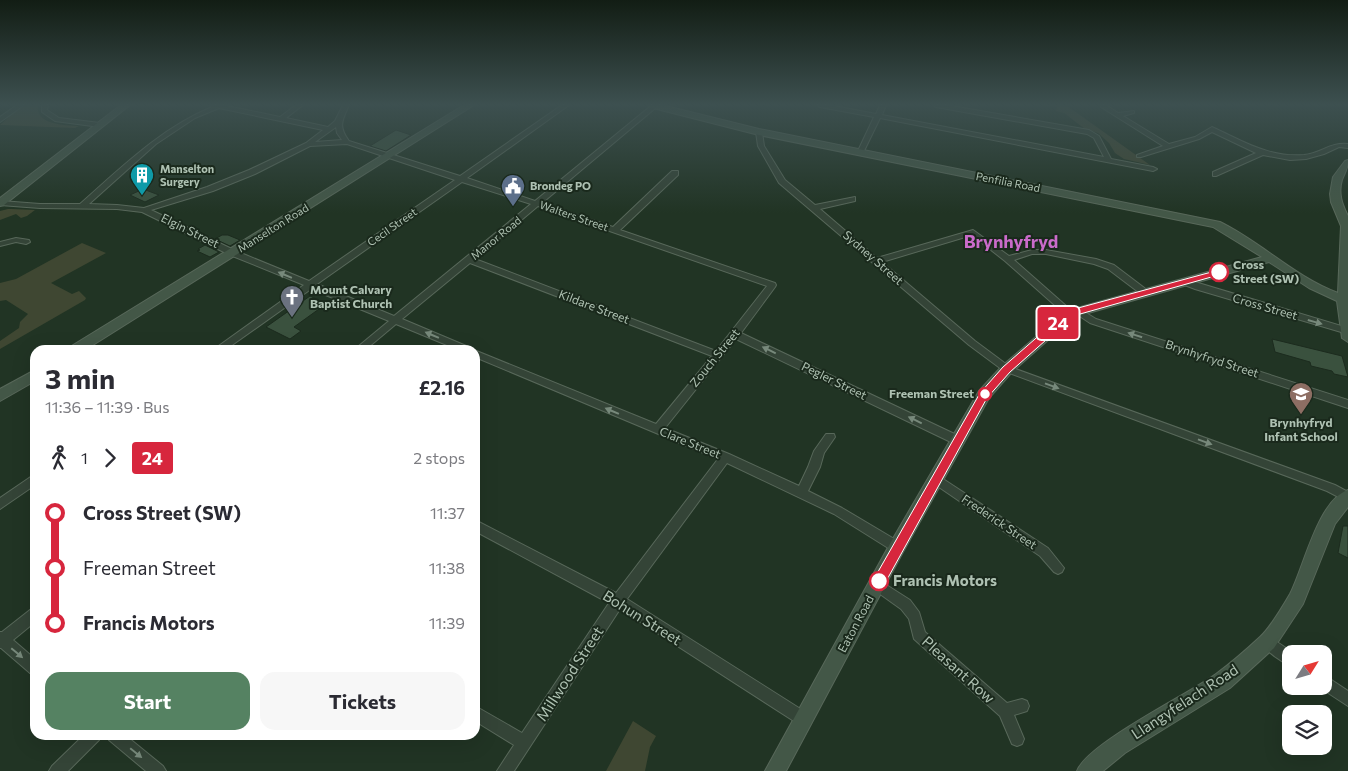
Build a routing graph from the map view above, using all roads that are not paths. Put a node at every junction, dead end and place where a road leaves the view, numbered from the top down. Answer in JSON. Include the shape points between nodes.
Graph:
{"nodes":[{"id":1,"x":80,"y":141,"type":"edge"},
{"id":2,"x":157,"y":141,"type":"edge"},
{"id":3,"x":312,"y":141,"type":"edge"},
{"id":4,"x":412,"y":141,"type":"edge"},
{"id":5,"x":514,"y":141,"type":"edge"},
{"id":6,"x":612,"y":141,"type":"edge"},
{"id":7,"x":760,"y":141,"type":"edge"},
{"id":8,"x":802,"y":141,"type":"edge"},
{"id":9,"x":866,"y":141,"type":"edge"},
{"id":10,"x":1011,"y":141,"type":"edge"},
{"id":11,"x":1099,"y":141,"type":"edge"},
{"id":12,"x":1159,"y":141,"type":"edge"},
{"id":13,"x":1188,"y":141,"type":"edge"},
{"id":14,"x":1237,"y":141,"type":"edge"},
{"id":15,"x":347,"y":142,"type":"joint"},
{"id":16,"x":308,"y":144,"type":"junction"},
{"id":17,"x":1348,"y":146,"type":"edge"},
{"id":18,"x":1169,"y":147,"type":"junction"},
{"id":19,"x":860,"y":153,"type":"junction"},
{"id":20,"x":1262,"y":153,"type":"junction"},
{"id":21,"x":389,"y":155,"type":"junction"},
{"id":22,"x":1140,"y":156,"type":"dead end"},
{"id":23,"x":1108,"y":159,"type":"junction"},
{"id":24,"x":1348,"y":163,"type":"edge"},
{"id":25,"x":1153,"y":169,"type":"dead end"},
{"id":26,"x":675,"y":173,"type":"dead end"},
{"id":27,"x":1216,"y":174,"type":"dead end"},
{"id":28,"x":459,"y":179,"type":"junction"},
{"id":29,"x":852,"y":199,"type":"dead end"},
{"id":30,"x":0,"y":203,"type":"edge"},
{"id":31,"x":538,"y":204,"type":"junction"},
{"id":32,"x":81,"y":207,"type":"junction"},
{"id":33,"x":814,"y":208,"type":"junction"},
{"id":34,"x":144,"y":210,"type":"junction"},
{"id":35,"x":615,"y":230,"type":"junction"},
{"id":36,"x":26,"y":242,"type":"dead end"},
{"id":37,"x":0,"y":244,"type":"edge"},
{"id":38,"x":233,"y":252,"type":"junction"},
{"id":39,"x":1270,"y":258,"type":"junction"},
{"id":40,"x":1008,"y":259,"type":"junction"},
{"id":41,"x":470,"y":260,"type":"junction"},
{"id":42,"x":876,"y":261,"type":"junction"},
{"id":43,"x":1185,"y":282,"type":"junction"},
{"id":44,"x":772,"y":284,"type":"joint"},
{"id":45,"x":310,"y":285,"type":"junction"},
{"id":46,"x":1144,"y":292,"type":"junction"},
{"id":47,"x":1346,"y":301,"type":"edge"},
{"id":48,"x":1074,"y":312,"type":"junction"},
{"id":49,"x":395,"y":320,"type":"junction"},
{"id":50,"x":735,"y":334,"type":"junction"},
{"id":51,"x":1347,"y":334,"type":"edge"},
{"id":52,"x":83,"y":345,"type":"edge"},
{"id":53,"x":225,"y":345,"type":"edge"},
{"id":54,"x":365,"y":345,"type":"edge"},
{"id":55,"x":456,"y":345,"type":"edge"},
{"id":56,"x":480,"y":355,"type":"edge"},
{"id":57,"x":718,"y":355,"type":"junction"},
{"id":58,"x":1007,"y":369,"type":"junction"},
{"id":59,"x":30,"y":378,"type":"edge"},
{"id":60,"x":0,"y":396,"type":"edge"},
{"id":61,"x":1348,"y":404,"type":"edge"},
{"id":62,"x":657,"y":430,"type":"junction"},
{"id":63,"x":830,"y":437,"type":"dead end"},
{"id":64,"x":959,"y":441,"type":"junction"},
{"id":65,"x":725,"y":457,"type":"junction"},
{"id":66,"x":937,"y":480,"type":"junction"},
{"id":67,"x":30,"y":483,"type":"edge"},
{"id":68,"x":801,"y":493,"type":"junction"},
{"id":69,"x":1348,"y":496,"type":"edge"},
{"id":70,"x":0,"y":504,"type":"edge"},
{"id":71,"x":480,"y":528,"type":"edge"},
{"id":72,"x":897,"y":547,"type":"junction"},
{"id":73,"x":1058,"y":568,"type":"dead end"},
{"id":74,"x":877,"y":585,"type":"junction"},
{"id":75,"x":618,"y":601,"type":"junction"},
{"id":76,"x":30,"y":618,"type":"edge"},
{"id":77,"x":1,"y":640,"type":"edge"},
{"id":78,"x":1268,"y":642,"type":"junction"},
{"id":79,"x":1282,"y":652,"type":"edge"},
{"id":80,"x":30,"y":664,"type":"edge"},
{"id":81,"x":1332,"y":688,"type":"edge"},
{"id":82,"x":1348,"y":699,"type":"edge"},
{"id":83,"x":1022,"y":706,"type":"dead end"},
{"id":84,"x":1005,"y":711,"type":"junction"},
{"id":85,"x":480,"y":716,"type":"edge"},
{"id":86,"x":805,"y":720,"type":"junction"},
{"id":87,"x":1017,"y":739,"type":"dead end"},
{"id":88,"x":89,"y":740,"type":"edge"},
{"id":89,"x":120,"y":740,"type":"edge"},
{"id":90,"x":524,"y":743,"type":"junction"},
{"id":91,"x":57,"y":771,"type":"edge"},
{"id":92,"x":158,"y":771,"type":"edge"},
{"id":93,"x":505,"y":771,"type":"edge"},
{"id":94,"x":775,"y":771,"type":"edge"},
{"id":95,"x":1087,"y":771,"type":"edge"}],
"edges":[{"from":1,"to":30,"type":"street"},
{"from":2,"to":32,"type":"street"},
{"from":3,"to":16,"type":"street"},
{"from":4,"to":21,"type":"street","name":"Manselton Road"},
{"from":5,"to":28,"type":"street","name":"Cecil Street"},
{"from":6,"to":31,"type":"street","name":"Manor Road"},
{"from":7,"to":33,"type":"street","name":"Sydney Street","via":[[782,181]]},
{"from":8,"to":19,"type":"street","name":"Penfilia Road"},
{"from":9,"to":19,"type":"street"},
{"from":10,"to":23,"type":"street"},
{"from":11,"to":23,"type":"street"},
{"from":12,"to":18,"type":"street"},
{"from":13,"to":18,"type":"street"},
{"from":14,"to":20,"type":"street"},
{"from":15,"to":16,"type":"street","name":"Walters Street"},
{"from":15,"to":21,"type":"street","name":"Walters Street"},
{"from":16,"to":34,"type":"street","via":[[210,189]]},
{"from":17,"to":20,"type":"street","via":[[1338,145],[1332,150],[1301,158]]},
{"from":18,"to":22,"type":"street"},
{"from":19,"to":39,"type":"street","name":"Penfilia Road","via":[[1216,224]]},
{"from":20,"to":27,"type":"street"},
{"from":21,"to":28,"type":"street","name":"Walters Street"},
{"from":21,"to":38,"type":"street","name":"Manselton Road"},
{"from":23,"to":25,"type":"street"},
{"from":24,"to":47,"type":"main road","via":[[1338,175],[1334,196],[1346,224]]},
{"from":26,"to":35,"type":"street"},
{"from":28,"to":31,"type":"street","name":"Walters Street"},
{"from":28,"to":45,"type":"street","name":"Cecil Street"},
{"from":29,"to":33,"type":"street"},
{"from":30,"to":32,"type":"street","name":"Elgin Street"},
{"from":31,"to":35,"type":"street","name":"Walters Street"},
{"from":31,"to":41,"type":"street","name":"Manor Road"},
{"from":32,"to":34,"type":"street","name":"Elgin Street"},
{"from":33,"to":42,"type":"street","name":"Sydney Street"},
{"from":34,"to":38,"type":"street","name":"Elgin Street"},
{"from":35,"to":44,"type":"street","name":"Walters Street"},
{"from":36,"to":37,"type":"street","via":[[16,240]]},
{"from":45,"to":38,"type":"street","name":"Elgin Street","one_way":true},
{"from":38,"to":52,"type":"street","name":"Manselton Road"},
{"from":39,"to":43,"type":"street","name":"Eaton Road"},
{"from":39,"to":47,"type":"street","name":"Penfilia Road","via":[[1316,287]]},
{"from":40,"to":42,"type":"street","name":"Brynhyfryd Street","via":[[973,232]]},
{"from":40,"to":46,"type":"street","via":[[1032,252],[1046,252],[1096,262],[1111,267]]},
{"from":40,"to":48,"type":"street","name":"Brynhyfryd Street"},
{"from":41,"to":49,"type":"street","name":"Manor Road"},
{"from":41,"to":57,"type":"street","name":"Kildare Street"},
{"from":42,"to":58,"type":"street","name":"Sydney Street"},
{"from":43,"to":46,"type":"street","name":"Eaton Road"},
{"from":43,"to":51,"type":"street","name":"Cross Street","one_way":true},
{"from":44,"to":50,"type":"street","name":"Zouch Street"},
{"from":45,"to":49,"type":"street","name":"Elgin Street"},
{"from":45,"to":53,"type":"street","name":"Cecil Street"},
{"from":46,"to":48,"type":"street","name":"Eaton Road"},
{"from":47,"to":51,"type":"street"},
{"from":48,"to":58,"type":"street","name":"Eaton Road"},
{"from":61,"to":48,"type":"street","name":"Brynhyfryd Street","one_way":true},
{"from":49,"to":54,"type":"street","name":"Manor Road"},
{"from":55,"to":49,"type":"street","one_way":true},
{"from":50,"to":57,"type":"street","name":"Zouch Street"},
{"from":64,"to":50,"type":"street","name":"Pegler Street","one_way":true},
{"from":62,"to":56,"type":"street","name":"Clare Street","one_way":true},
{"from":57,"to":62,"type":"street","name":"Zouch Street"},
{"from":58,"to":64,"type":"street","name":"Eaton Road","via":[[984,395]]},
{"from":58,"to":69,"type":"street","one_way":true},
{"from":59,"to":60,"type":"street"},
{"from":62,"to":65,"type":"street","name":"Clare Street"},
{"from":63,"to":68,"type":"street","via":[[819,452]]},
{"from":64,"to":66,"type":"street","name":"Eaton Road"},
{"from":65,"to":68,"type":"street","name":"Clare Street"},
{"from":65,"to":75,"type":"street","name":"Millwood Street"},
{"from":66,"to":72,"type":"street","name":"Eaton Road"},
{"from":66,"to":73,"type":"street","name":"Frederick Street","via":[[1044,552]]},
{"from":67,"to":70,"type":"street"},
{"from":68,"to":72,"type":"street","name":"Clare Street"},
{"from":69,"to":78,"type":"street","name":"Llangyfelach Road","via":[[1328,520],[1297,598]]},
{"from":71,"to":75,"type":"street","name":"Bohun Street"},
{"from":72,"to":74,"type":"street","name":"Eaton Road"},
{"from":74,"to":84,"type":"street","name":"Pleasant Row","via":[[904,601],[917,621],[919,635]]},
{"from":74,"to":86,"type":"street","name":"Eaton Road"},
{"from":75,"to":86,"type":"street","name":"Bohun Street"},
{"from":75,"to":90,"type":"street","name":"Millwood Street"},
{"from":76,"to":77,"type":"street"},
{"from":77,"to":80,"type":"street","one_way":true},
{"from":78,"to":79,"type":"street"},
{"from":78,"to":95,"type":"street","name":"Llangyfelach Road","via":[[1223,681],[1118,746]]},
{"from":81,"to":82,"type":"street"},
{"from":83,"to":84,"type":"street","name":"Pleasant Row"},
{"from":84,"to":87,"type":"street","name":"Pleasant Row"},
{"from":85,"to":90,"type":"street"},
{"from":86,"to":94,"type":"street","name":"Eaton Road"},
{"from":88,"to":91,"type":"street"},
{"from":89,"to":92,"type":"street","one_way":true},
{"from":90,"to":93,"type":"street","name":"Millwood Street"}]}
